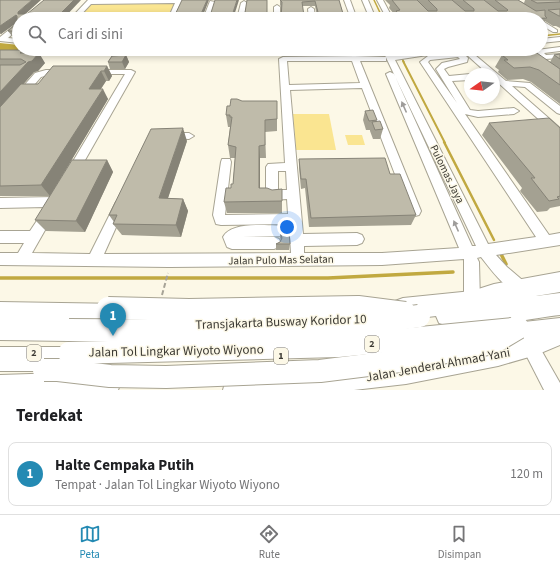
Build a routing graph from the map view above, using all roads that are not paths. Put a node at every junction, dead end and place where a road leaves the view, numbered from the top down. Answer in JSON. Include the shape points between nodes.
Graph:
{"nodes":[{"id":1,"x":347,"y":0,"type":"edge"},
{"id":2,"x":358,"y":0,"type":"edge"},
{"id":3,"x":364,"y":0,"type":"edge"},
{"id":4,"x":380,"y":0,"type":"edge"},
{"id":5,"x":90,"y":1,"type":"edge"},
{"id":6,"x":179,"y":1,"type":"edge"},
{"id":7,"x":212,"y":1,"type":"edge"},
{"id":8,"x":244,"y":2,"type":"edge"},
{"id":9,"x":80,"y":12,"type":"edge"},
{"id":10,"x":174,"y":12,"type":"edge"},
{"id":11,"x":208,"y":12,"type":"edge"},
{"id":12,"x":242,"y":12,"type":"edge"},
{"id":13,"x":351,"y":12,"type":"edge"},
{"id":14,"x":363,"y":12,"type":"edge"},
{"id":15,"x":370,"y":12,"type":"edge"},
{"id":16,"x":386,"y":12,"type":"edge"},
{"id":17,"x":548,"y":24,"type":"edge"},
{"id":18,"x":12,"y":30,"type":"edge"},
{"id":19,"x":558,"y":31,"type":"edge"},
{"id":20,"x":548,"y":32,"type":"edge"},
{"id":21,"x":1,"y":39,"type":"edge"},
{"id":22,"x":560,"y":39,"type":"edge"},
{"id":23,"x":12,"y":40,"type":"edge"},
{"id":24,"x":548,"y":40,"type":"edge"},
{"id":25,"x":560,"y":46,"type":"edge"},
{"id":26,"x":548,"y":47,"type":"edge"},
{"id":27,"x":560,"y":49,"type":"edge"},
{"id":28,"x":548,"y":51,"type":"edge"},
{"id":29,"x":370,"y":56,"type":"edge"},
{"id":30,"x":387,"y":56,"type":"edge"},
{"id":31,"x":387,"y":56,"type":"edge"},
{"id":32,"x":439,"y":56,"type":"edge"},
{"id":33,"x":464,"y":56,"type":"edge"},
{"id":34,"x":471,"y":56,"type":"edge"},
{"id":35,"x":523,"y":56,"type":"edge"},
{"id":36,"x":543,"y":56,"type":"edge"},
{"id":37,"x":560,"y":56,"type":"edge"},
{"id":38,"x":355,"y":58,"type":"junction"},
{"id":39,"x":560,"y":62,"type":"edge"},
{"id":40,"x":486,"y":68,"type":"edge"},
{"id":41,"x":71,"y":72,"type":"edge"},
{"id":42,"x":86,"y":72,"type":"edge"},
{"id":43,"x":560,"y":73,"type":"edge"},
{"id":44,"x":464,"y":78,"type":"edge"},
{"id":45,"x":446,"y":79,"type":"junction"},
{"id":46,"x":500,"y":80,"type":"edge"},
{"id":47,"x":560,"y":82,"type":"edge"},
{"id":48,"x":503,"y":83,"type":"junction"},
{"id":49,"x":366,"y":85,"type":"junction"},
{"id":50,"x":285,"y":88,"type":"junction"},
{"id":51,"x":464,"y":95,"type":"edge"},
{"id":52,"x":457,"y":96,"type":"junction"},
{"id":53,"x":514,"y":111,"type":"dead end"},
{"id":54,"x":560,"y":111,"type":"edge"},
{"id":55,"x":0,"y":119,"type":"edge"},
{"id":56,"x":560,"y":133,"type":"edge"},
{"id":57,"x":155,"y":136,"type":"edge"},
{"id":58,"x":189,"y":136,"type":"dead end"},
{"id":59,"x":226,"y":162,"type":"dead end"},
{"id":60,"x":291,"y":167,"type":"junction"},
{"id":61,"x":67,"y":181,"type":"edge"},
{"id":62,"x":293,"y":194,"type":"junction"},
{"id":63,"x":125,"y":195,"type":"edge"},
{"id":64,"x":0,"y":203,"type":"edge"},
{"id":65,"x":415,"y":211,"type":"edge"},
{"id":66,"x":296,"y":230,"type":"junction"},
{"id":67,"x":0,"y":237,"type":"edge"},
{"id":68,"x":34,"y":237,"type":"junction"},
{"id":69,"x":560,"y":238,"type":"edge"},
{"id":70,"x":357,"y":239,"type":"dead end"},
{"id":71,"x":546,"y":241,"type":"junction"},
{"id":72,"x":488,"y":254,"type":"junction"},
{"id":73,"x":470,"y":257,"type":"junction"},
{"id":74,"x":0,"y":259,"type":"edge"},
{"id":75,"x":276,"y":259,"type":"junction"},
{"id":76,"x":298,"y":259,"type":"junction"},
{"id":77,"x":21,"y":260,"type":"junction"},
{"id":78,"x":94,"y":260,"type":"junction"},
{"id":79,"x":560,"y":282,"type":"edge"},
{"id":80,"x":522,"y":289,"type":"junction"},
{"id":81,"x":560,"y":301,"type":"edge"},
{"id":82,"x":472,"y":302,"type":"junction"},
{"id":83,"x":560,"y":304,"type":"edge"},
{"id":84,"x":0,"y":313,"type":"edge"},
{"id":85,"x":560,"y":314,"type":"edge"},
{"id":86,"x":419,"y":316,"type":"junction"},
{"id":87,"x":560,"y":320,"type":"edge"},
{"id":88,"x":0,"y":329,"type":"edge"},
{"id":89,"x":560,"y":329,"type":"edge"},
{"id":90,"x":368,"y":330,"type":"junction"},
{"id":91,"x":297,"y":334,"type":"junction"},
{"id":92,"x":560,"y":334,"type":"edge"},
{"id":93,"x":524,"y":338,"type":"junction"},
{"id":94,"x":0,"y":347,"type":"edge"},
{"id":95,"x":0,"y":353,"type":"edge"},
{"id":96,"x":0,"y":359,"type":"edge"},
{"id":97,"x":0,"y":369,"type":"edge"},
{"id":98,"x":0,"y":386,"type":"edge"},
{"id":99,"x":89,"y":387,"type":"edge"},
{"id":100,"x":183,"y":388,"type":"edge"},
{"id":101,"x":232,"y":388,"type":"edge"},
{"id":102,"x":554,"y":390,"type":"edge"}],
"edges":[{"from":1,"to":13,"type":"street"},
{"from":2,"to":14,"type":"street"},
{"from":3,"to":15,"type":"street"},
{"from":4,"to":16,"type":"street"},
{"from":5,"to":6,"type":"street"},
{"from":5,"to":9,"type":"street"},
{"from":6,"to":10,"type":"street"},
{"from":7,"to":11,"type":"street"},
{"from":8,"to":12,"type":"street"},
{"from":17,"to":19,"type":"street"},
{"from":18,"to":21,"type":"street"},
{"from":19,"to":20,"type":"street"},
{"from":21,"to":23,"type":"street"},
{"from":22,"to":24,"type":"street"},
{"from":25,"to":26,"type":"street"},
{"from":27,"to":28,"type":"street"},
{"from":29,"to":38,"type":"street"},
{"from":30,"to":72,"type":"street","name":"Pulomas Jaya"},
{"from":73,"to":31,"type":"street","name":"Pulomas Jaya","one_way":true},
{"from":32,"to":71,"type":"street","via":[[428,58],[424,62]]},
{"from":33,"to":45,"type":"street","via":[[461,62],[441,66],[440,69]]},
{"from":34,"to":40,"type":"street"},
{"from":35,"to":47,"type":"street"},
{"from":36,"to":37,"type":"street"},
{"from":38,"to":49,"type":"street"},
{"from":38,"to":50,"type":"street","via":[[283,59]]},
{"from":39,"to":43,"type":"street","via":[[546,63]]},
{"from":41,"to":55,"type":"street","via":[[46,72],[38,76]]},
{"from":42,"to":61,"type":"street","via":[[131,72]]},
{"from":44,"to":45,"type":"street"},
{"from":45,"to":52,"type":"street"},
{"from":46,"to":48,"type":"street"},
{"from":48,"to":54,"type":"street","via":[[527,85]]},
{"from":48,"to":56,"type":"street"},
{"from":49,"to":50,"type":"street"},
{"from":49,"to":65,"type":"street"},
{"from":50,"to":60,"type":"street","via":[[283,109]]},
{"from":51,"to":52,"type":"street"},
{"from":52,"to":53,"type":"street","via":[[472,114]]},
{"from":57,"to":58,"type":"street"},
{"from":59,"to":66,"type":"street","via":[[218,215],[221,220]]},
{"from":60,"to":62,"type":"street"},
{"from":60,"to":62,"type":"street","via":[[272,167],[272,195]]},
{"from":62,"to":66,"type":"street"},
{"from":63,"to":78,"type":"street"},
{"from":64,"to":68,"type":"street","via":[[57,198]]},
{"from":66,"to":70,"type":"street"},
{"from":66,"to":75,"type":"street","via":[[273,237]]},
{"from":66,"to":76,"type":"street"},
{"from":67,"to":68,"type":"street"},
{"from":68,"to":77,"type":"street"},
{"from":69,"to":71,"type":"street","name":"Jalan Pulo Mas Selatan"},
{"from":71,"to":72,"type":"street","name":"Jalan Pulo Mas Selatan"},
{"from":72,"to":73,"type":"street","name":"Jalan Pulo Mas Selatan"},
{"from":72,"to":80,"type":"street","name":"Pulomas Jaya","via":[[502,272]]},
{"from":73,"to":76,"type":"street","name":"Jalan Pulo Mas Selatan"},
{"from":73,"to":82,"type":"street","name":"Pulomas Jaya"},
{"from":74,"to":77,"type":"street","name":"Jalan Pulo Mas Selatan"},
{"from":75,"to":76,"type":"street","name":"Jalan Pulo Mas Selatan"},
{"from":75,"to":78,"type":"street","name":"Jalan Pulo Mas Selatan"},
{"from":77,"to":78,"type":"street","name":"Jalan Pulo Mas Selatan"},
{"from":79,"to":80,"type":"highway","name":"Jalan Jenderal Ahmad Yani","number":"1"},
{"from":80,"to":82,"type":"highway","name":"Jalan Jenderal Ahmad Yani","number":"1","via":[[494,294]]},
{"from":81,"to":90,"type":"street","name":"Transjakarta Busway Koridor 10","via":[[507,308],[430,311]]},
{"from":82,"to":90,"type":"highway","name":"Jalan Jenderal Ahmad Yani","number":"1"},
{"from":83,"to":86,"type":"highway","number":"2","via":[[483,314]]},
{"from":84,"to":86,"type":"highway","bridge":true,"via":[[358,307]]},
{"from":84,"to":91,"type":"highway","name":"Jalan Jenderal Ahmad Yani","number":"1"},
{"from":85,"to":90,"type":"street","name":"Transjakarta Busway Koridor 10"},
{"from":86,"to":88,"type":"highway","name":"Jalan Tol Lingkar Wiyoto Wiyono","number":"2","bridge":true,"via":[[361,324],[217,331]]},
{"from":87,"to":93,"type":"highway","number":"2"},
{"from":89,"to":90,"type":"highway","name":"Jalan Jenderal Ahmad Yani","number":"1"},
{"from":90,"to":91,"type":"highway","name":"Jalan Jenderal Ahmad Yani","number":"1"},
{"from":90,"to":91,"type":"highway","name":"Jalan Jenderal Ahmad Yani","number":"1"},
{"from":91,"to":94,"type":"street","name":"Transjakarta Busway Koridor 10","via":[[141,348]]},
{"from":91,"to":96,"type":"highway","name":"Jalan Jenderal Ahmad Yani","number":"1","via":[[152,360]]},
{"from":92,"to":93,"type":"main road","name":"Jalan Jenderal Ahmad Yani"},
{"from":93,"to":95,"type":"highway","name":"Jalan Tol Lingkar Wiyoto Wiyono","number":"2","bridge":true,"via":[[338,346]]},
{"from":93,"to":97,"type":"highway","bridge":true,"via":[[400,361],[320,371],[166,377]]},
{"from":93,"to":101,"type":"main road","name":"Jalan Jenderal Ahmad Yani","via":[[478,360],[370,378]]},
{"from":93,"to":102,"type":"street"},
{"from":98,"to":99,"type":"main road","name":"Jalan Jenderal Ahmad Yani"},
{"from":99,"to":100,"type":"main road","name":"Jalan Jenderal Ahmad Yani"},
{"from":100,"to":101,"type":"main road","name":"Jalan Jenderal Ahmad Yani"}]}
